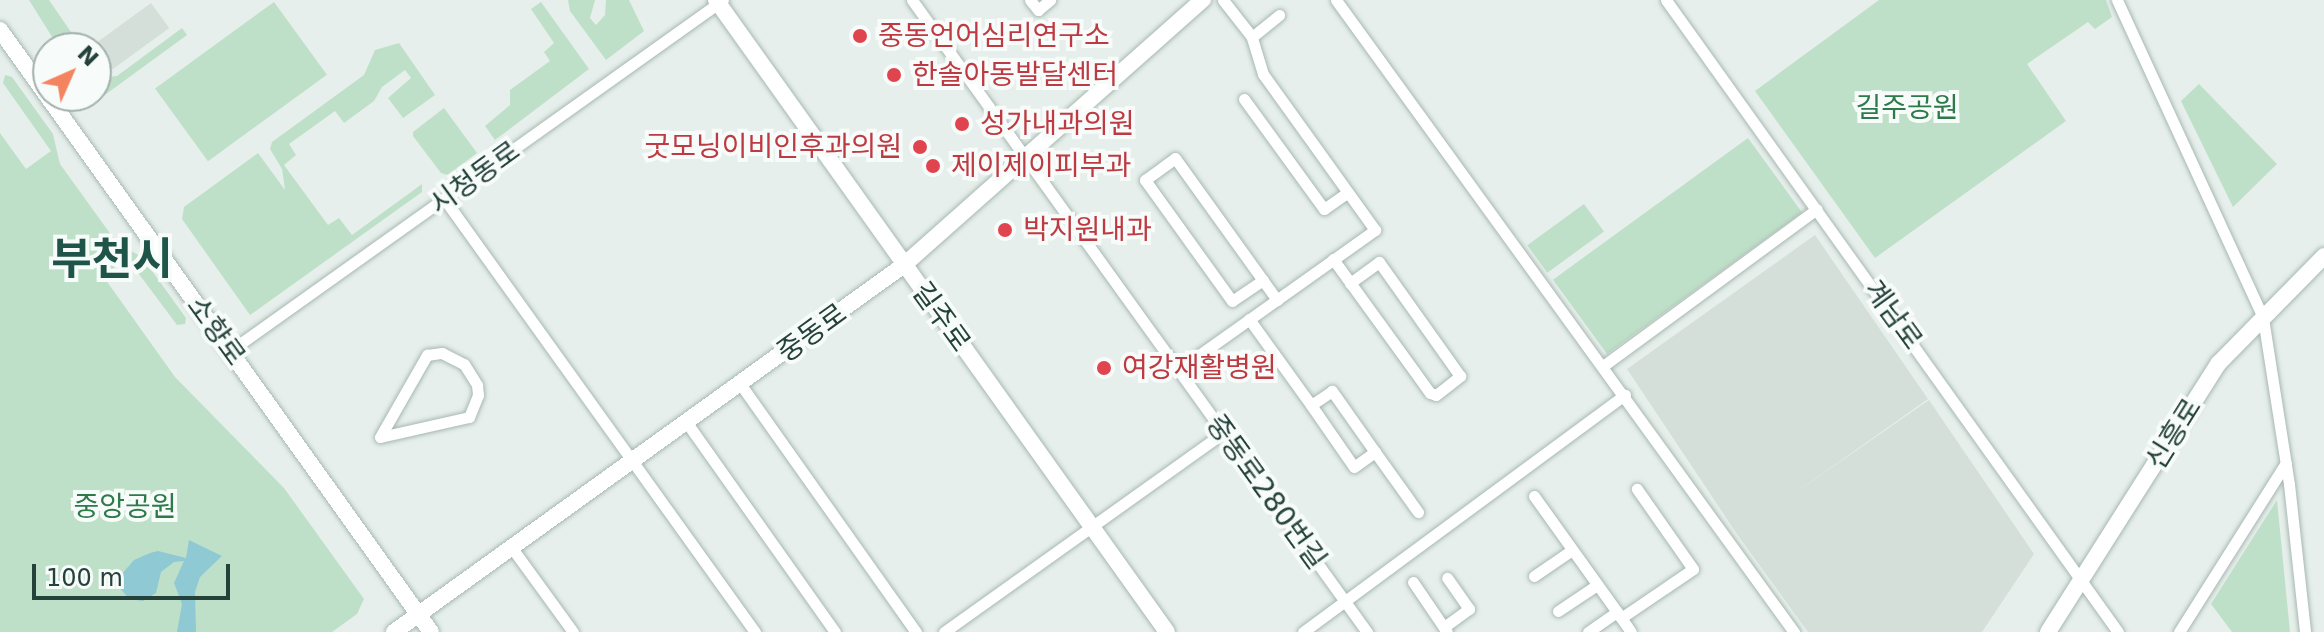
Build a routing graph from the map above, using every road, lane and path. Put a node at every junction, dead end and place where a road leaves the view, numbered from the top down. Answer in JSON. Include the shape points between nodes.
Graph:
{"nodes":[{"id":1,"x":912,"y":0,"type":"edge"},
{"id":2,"x":1030,"y":0,"type":"edge"},
{"id":3,"x":1050,"y":0,"type":"edge"},
{"id":4,"x":1203,"y":0,"type":"edge"},
{"id":5,"x":1223,"y":0,"type":"edge"},
{"id":6,"x":1336,"y":0,"type":"edge"},
{"id":7,"x":1666,"y":0,"type":"edge"},
{"id":8,"x":2117,"y":0,"type":"edge"},
{"id":9,"x":719,"y":1,"type":"edge"},
{"id":10,"x":1279,"y":15,"type":"dead end"},
{"id":11,"x":0,"y":30,"type":"edge"},
{"id":12,"x":1252,"y":37,"type":"junction"},
{"id":13,"x":1244,"y":99,"type":"dead end"},
{"id":14,"x":1024,"y":157,"type":"junction"},
{"id":15,"x":1348,"y":192,"type":"junction"},
{"id":16,"x":445,"y":200,"type":"junction"},
{"id":17,"x":1817,"y":209,"type":"junction"},
{"id":18,"x":2324,"y":256,"type":"edge"},
{"id":19,"x":1333,"y":259,"type":"junction"},
{"id":20,"x":904,"y":265,"type":"junction"},
{"id":21,"x":1263,"y":280,"type":"junction"},
{"id":22,"x":1350,"y":283,"type":"junction"},
{"id":23,"x":1277,"y":300,"type":"junction"},
{"id":24,"x":2263,"y":318,"type":"junction"},
{"id":25,"x":1249,"y":319,"type":"junction"},
{"id":26,"x":230,"y":351,"type":"junction"},
{"id":27,"x":427,"y":355,"type":"joint"},
{"id":28,"x":1603,"y":366,"type":"junction"},
{"id":29,"x":1178,"y":370,"type":"junction"},
{"id":30,"x":741,"y":385,"type":"junction"},
{"id":31,"x":1625,"y":395,"type":"junction"},
{"id":32,"x":1311,"y":405,"type":"junction"},
{"id":33,"x":687,"y":423,"type":"junction"},
{"id":34,"x":1223,"y":433,"type":"junction"},
{"id":35,"x":1375,"y":452,"type":"junction"},
{"id":36,"x":633,"y":462,"type":"junction"},
{"id":37,"x":2286,"y":463,"type":"junction"},
{"id":38,"x":1637,"y":489,"type":"dead end"},
{"id":39,"x":1534,"y":496,"type":"dead end"},
{"id":40,"x":1418,"y":512,"type":"dead end"},
{"id":41,"x":1091,"y":526,"type":"junction"},
{"id":42,"x":512,"y":548,"type":"junction"},
{"id":43,"x":1572,"y":550,"type":"junction"},
{"id":44,"x":1534,"y":576,"type":"dead end"},
{"id":45,"x":1447,"y":578,"type":"dead end"},
{"id":46,"x":2082,"y":579,"type":"junction"},
{"id":47,"x":1413,"y":582,"type":"dead end"},
{"id":48,"x":1597,"y":585,"type":"junction"},
{"id":49,"x":1345,"y":601,"type":"junction"},
{"id":50,"x":1558,"y":611,"type":"dead end"},
{"id":51,"x":419,"y":614,"type":"junction"},
{"id":52,"x":1619,"y":615,"type":"junction"},
{"id":53,"x":1446,"y":630,"type":"edge"},
{"id":54,"x":394,"y":632,"type":"edge"},
{"id":55,"x":431,"y":632,"type":"edge"},
{"id":56,"x":573,"y":632,"type":"edge"},
{"id":57,"x":755,"y":632,"type":"edge"},
{"id":58,"x":835,"y":632,"type":"edge"},
{"id":59,"x":916,"y":632,"type":"edge"},
{"id":60,"x":944,"y":632,"type":"edge"},
{"id":61,"x":1167,"y":632,"type":"edge"},
{"id":62,"x":1303,"y":632,"type":"edge"},
{"id":63,"x":1367,"y":632,"type":"edge"},
{"id":64,"x":1588,"y":632,"type":"edge"},
{"id":65,"x":1631,"y":632,"type":"edge"},
{"id":66,"x":1794,"y":632,"type":"edge"},
{"id":67,"x":2048,"y":632,"type":"edge"},
{"id":68,"x":2118,"y":632,"type":"edge"},
{"id":69,"x":2179,"y":632,"type":"edge"},
{"id":70,"x":2305,"y":632,"type":"edge"}],
"edges":[{"from":1,"to":14,"type":"street","name":"중동로280번길"},
{"from":2,"to":3,"type":"street","via":[[1038,10]]},
{"from":4,"to":14,"type":"street","name":"중동로"},
{"from":5,"to":12,"type":"street"},
{"from":6,"to":28,"type":"street"},
{"from":7,"to":17,"type":"street","name":"계남로"},
{"from":8,"to":24,"type":"street"},
{"from":9,"to":16,"type":"street","name":"시청동로"},
{"from":9,"to":20,"type":"street","name":"길주로"},
{"from":10,"to":12,"type":"street"},
{"from":11,"to":26,"type":"street","name":"소향로"},
{"from":12,"to":15,"type":"street","via":[[1263,74]]},
{"from":13,"to":15,"type":"street","via":[[1324,209]]},
{"from":14,"to":20,"type":"street","name":"중동로"},
{"from":14,"to":29,"type":"street","name":"중동로280번길"},
{"from":15,"to":19,"type":"street","via":[[1375,230]]},
{"from":16,"to":26,"type":"street","name":"시청동로"},
{"from":16,"to":36,"type":"street"},
{"from":17,"to":28,"type":"street"},
{"from":17,"to":46,"type":"street","name":"계남로"},
{"from":18,"to":24,"type":"street","name":"신흥로"},
{"from":19,"to":22,"type":"street"},
{"from":19,"to":23,"type":"street"},
{"from":20,"to":30,"type":"street","name":"중동로"},
{"from":20,"to":41,"type":"street","name":"길주로"},
{"from":21,"to":21,"type":"street","via":[[1175,158],[1145,180],[1232,301]]},
{"from":21,"to":23,"type":"street"},
{"from":22,"to":22,"type":"street","via":[[1430,393],[1436,395],[1460,376],[1379,262]]},
{"from":23,"to":25,"type":"street"},
{"from":24,"to":37,"type":"street"},
{"from":24,"to":46,"type":"street","name":"신흥로","via":[[2219,363]]},
{"from":25,"to":29,"type":"street"},
{"from":25,"to":32,"type":"street"},
{"from":26,"to":51,"type":"street","name":"소향로"},
{"from":27,"to":27,"type":"street","via":[[455,357],[471,374],[478,395],[469,417],[380,437]]},
{"from":28,"to":31,"type":"street"},
{"from":29,"to":34,"type":"street","name":"중동로280번길"},
{"from":30,"to":33,"type":"street","name":"중동로"},
{"from":30,"to":59,"type":"street"},
{"from":31,"to":49,"type":"street"},
{"from":31,"to":66,"type":"street"},
{"from":32,"to":35,"type":"street","via":[[1332,391]]},
{"from":32,"to":35,"type":"street","via":[[1354,467]]},
{"from":33,"to":36,"type":"street","name":"중동로"},
{"from":33,"to":58,"type":"street"},
{"from":34,"to":41,"type":"street"},
{"from":34,"to":49,"type":"street","name":"중동로280번길"},
{"from":35,"to":40,"type":"street"},
{"from":36,"to":42,"type":"street","name":"중동로"},
{"from":36,"to":57,"type":"street"},
{"from":37,"to":69,"type":"street"},
{"from":37,"to":70,"type":"street"},
{"from":38,"to":52,"type":"street","via":[[1693,569]]},
{"from":39,"to":43,"type":"street"},
{"from":41,"to":60,"type":"street"},
{"from":41,"to":61,"type":"street","name":"길주로"},
{"from":42,"to":51,"type":"street","name":"중동로"},
{"from":42,"to":56,"type":"street"},
{"from":43,"to":44,"type":"street"},
{"from":43,"to":48,"type":"street"},
{"from":45,"to":53,"type":"street","via":[[1469,609]]},
{"from":46,"to":67,"type":"street","name":"신흥로"},
{"from":46,"to":68,"type":"street","name":"계남로"},
{"from":47,"to":53,"type":"street"},
{"from":48,"to":50,"type":"street"},
{"from":48,"to":52,"type":"street"},
{"from":49,"to":62,"type":"street"},
{"from":49,"to":63,"type":"street","name":"중동로280번길"},
{"from":51,"to":54,"type":"street","name":"중동로"},
{"from":51,"to":55,"type":"street","name":"소향로"},
{"from":52,"to":64,"type":"street"},
{"from":52,"to":65,"type":"street"}]}
